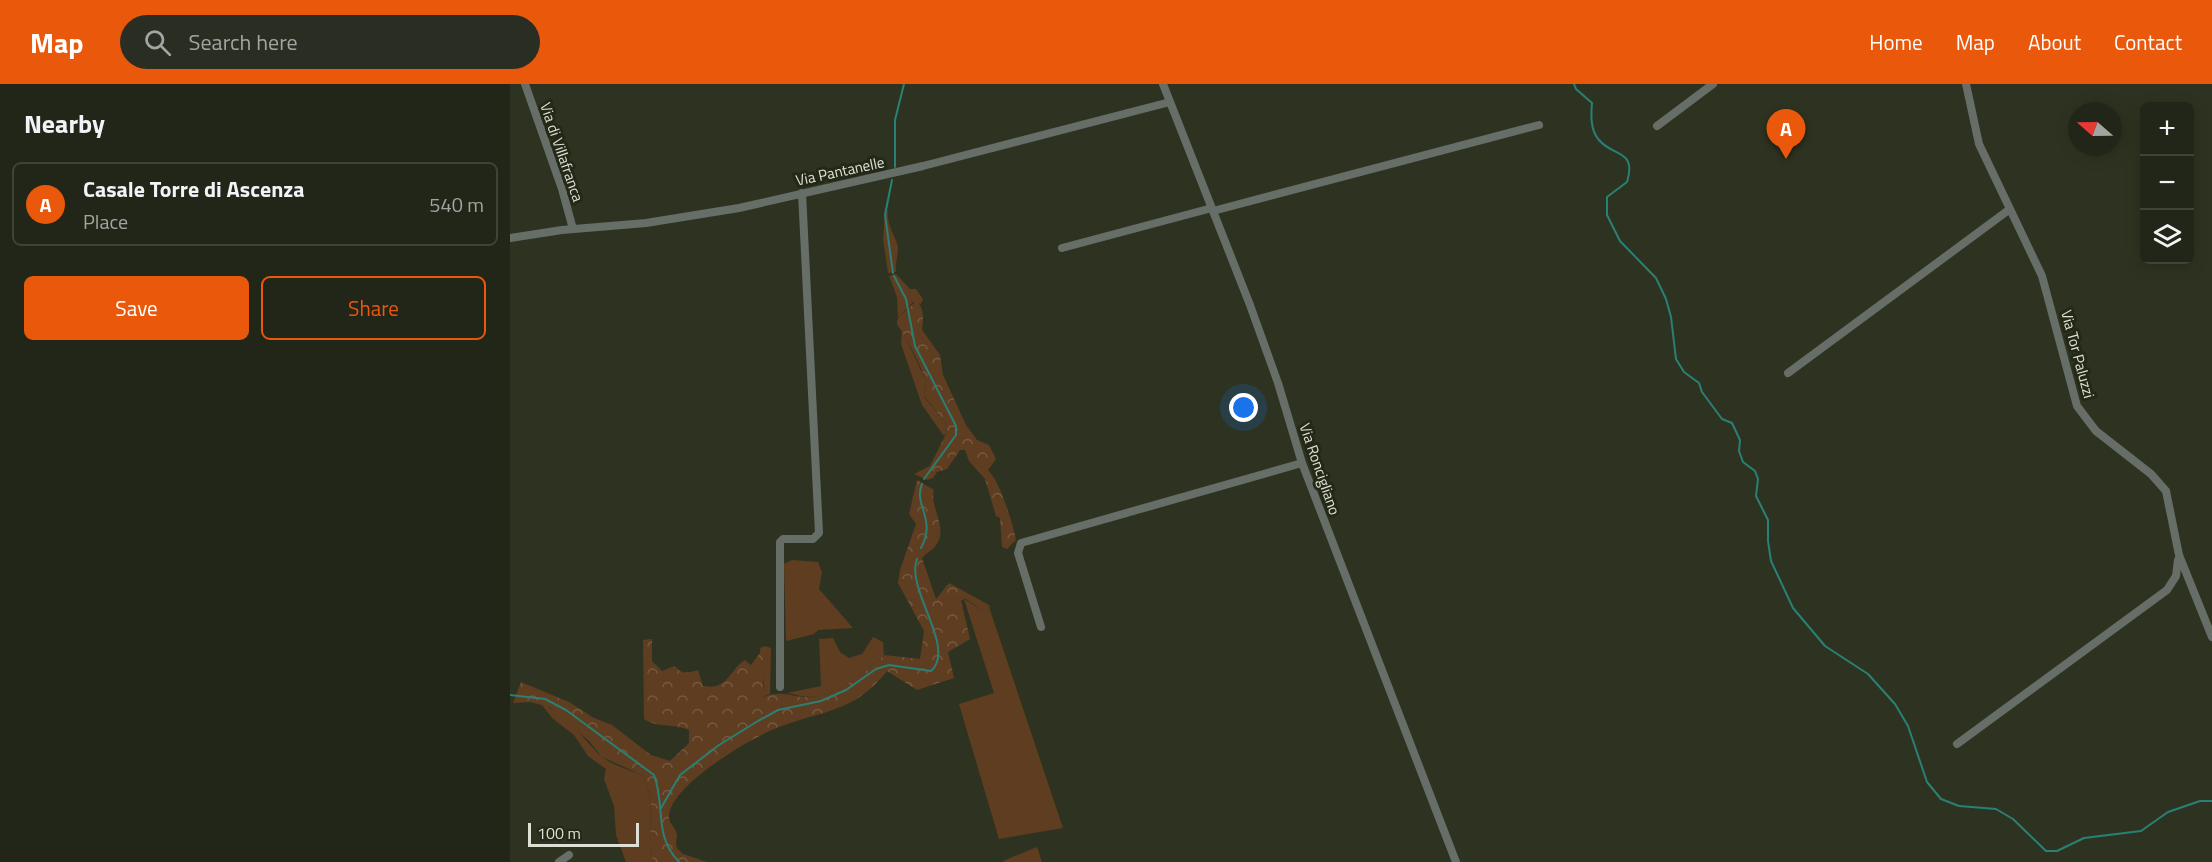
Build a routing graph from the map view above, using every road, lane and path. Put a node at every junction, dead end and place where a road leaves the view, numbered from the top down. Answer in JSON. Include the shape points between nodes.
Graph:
{"nodes":[{"id":1,"x":525,"y":84,"type":"edge"},
{"id":2,"x":1163,"y":84,"type":"edge"},
{"id":3,"x":1713,"y":84,"type":"edge"},
{"id":4,"x":1966,"y":84,"type":"edge"},
{"id":5,"x":1170,"y":102,"type":"junction"},
{"id":6,"x":1539,"y":125,"type":"dead end"},
{"id":7,"x":1657,"y":126,"type":"dead end"},
{"id":8,"x":802,"y":193,"type":"junction"},
{"id":9,"x":1213,"y":209,"type":"junction"},
{"id":10,"x":2010,"y":209,"type":"junction"},
{"id":11,"x":573,"y":229,"type":"junction"},
{"id":12,"x":510,"y":238,"type":"edge"},
{"id":13,"x":1062,"y":248,"type":"dead end"},
{"id":14,"x":1788,"y":373,"type":"dead end"},
{"id":15,"x":1302,"y":463,"type":"junction"},
{"id":16,"x":2179,"y":555,"type":"junction"},
{"id":17,"x":1041,"y":627,"type":"dead end"},
{"id":18,"x":2212,"y":637,"type":"edge"},
{"id":19,"x":780,"y":687,"type":"dead end"},
{"id":20,"x":1957,"y":744,"type":"dead end"},
{"id":21,"x":569,"y":855,"type":"dead end"},
{"id":22,"x":559,"y":862,"type":"edge"},
{"id":23,"x":1456,"y":862,"type":"edge"}],
"edges":[{"from":1,"to":11,"type":"street","name":"Via di Villafranca"},
{"from":2,"to":5,"type":"street","name":"Via Roncigliano"},
{"from":3,"to":7,"type":"street"},
{"from":4,"to":10,"type":"street","name":"Via Tor Paluzzi","via":[[1976,136]]},
{"from":5,"to":8,"type":"street","name":"Via Pantanelle"},
{"from":5,"to":9,"type":"street","name":"Via Roncigliano"},
{"from":6,"to":9,"type":"street"},
{"from":8,"to":11,"type":"street","name":"Via Pantanelle","via":[[701,215]]},
{"from":8,"to":19,"type":"street","via":[[819,533],[813,539],[780,542]]},
{"from":9,"to":13,"type":"street"},
{"from":9,"to":15,"type":"street","name":"Via Roncigliano","via":[[1278,383]]},
{"from":10,"to":14,"type":"street"},
{"from":10,"to":16,"type":"street","name":"Via Tor Paluzzi","via":[[2042,276],[2079,410],[2096,431],[2163,486],[2170,502]]},
{"from":11,"to":12,"type":"street","name":"Via Pantanelle"},
{"from":15,"to":17,"type":"street","via":[[1021,543],[1018,553]]},
{"from":15,"to":23,"type":"street","name":"Via Roncigliano"},
{"from":16,"to":18,"type":"street","name":"Via Tor Paluzzi"},
{"from":16,"to":20,"type":"street","via":[[2176,576],[2167,590]]},
{"from":21,"to":22,"type":"street"}]}
